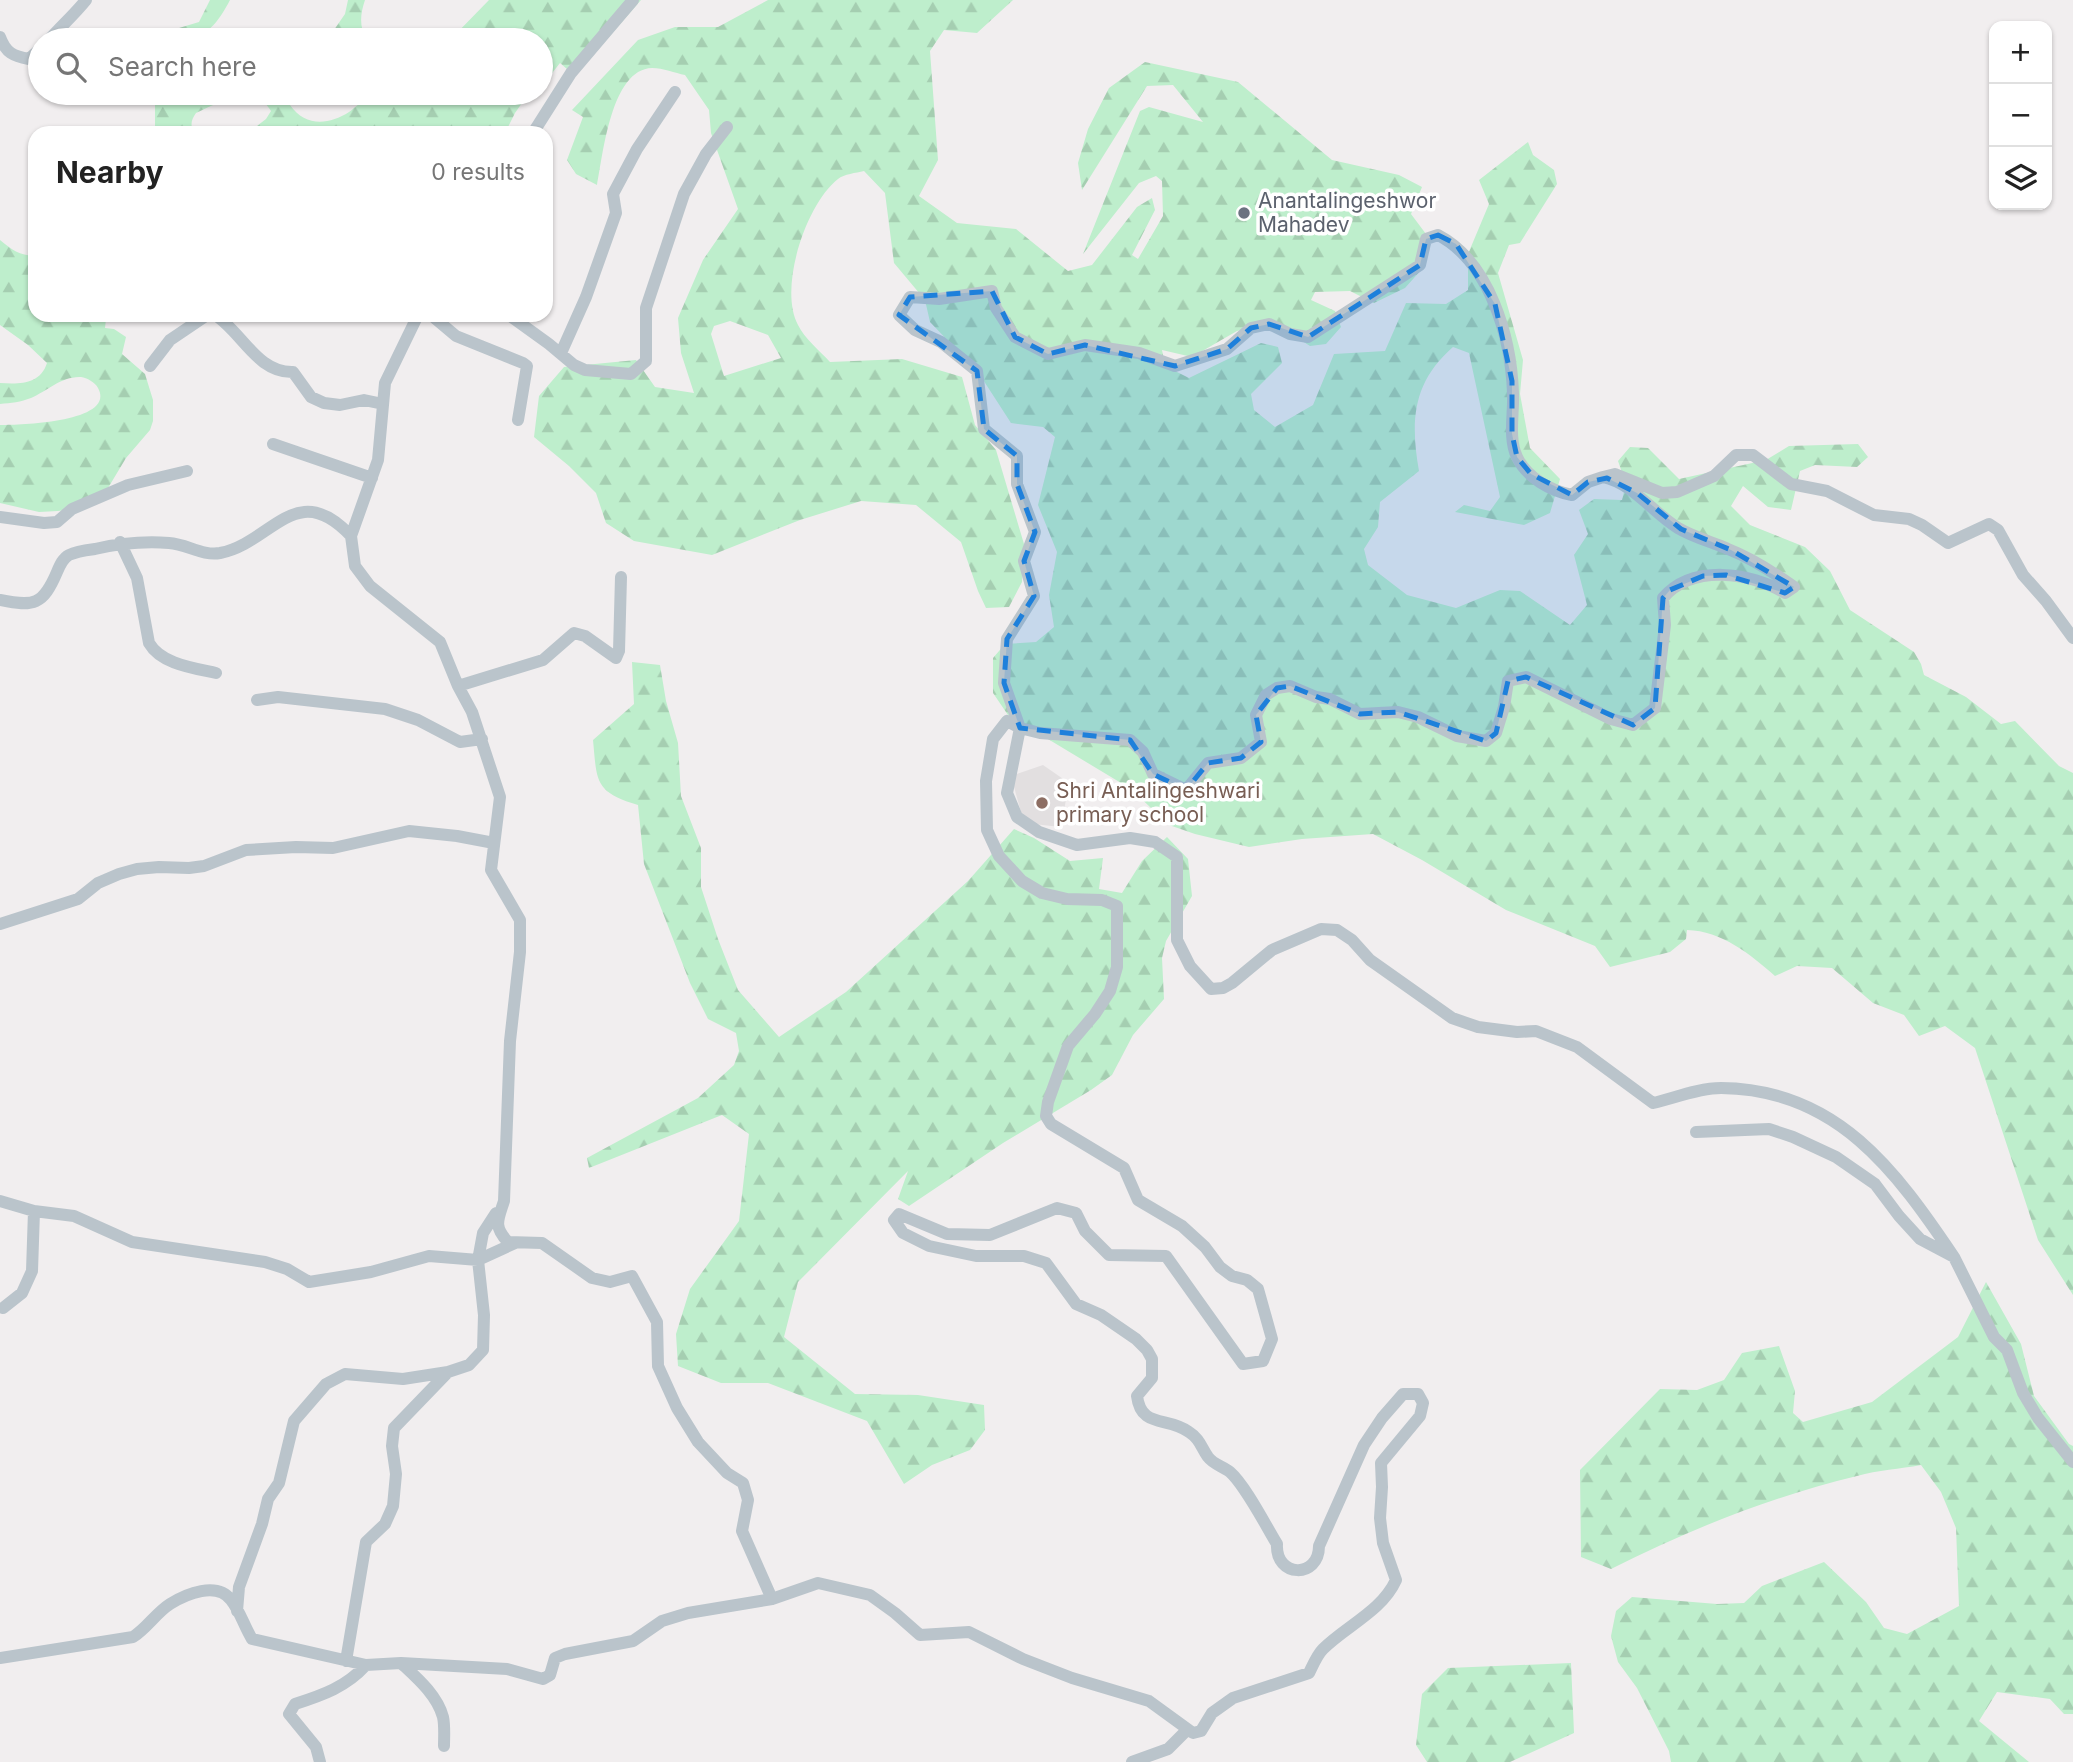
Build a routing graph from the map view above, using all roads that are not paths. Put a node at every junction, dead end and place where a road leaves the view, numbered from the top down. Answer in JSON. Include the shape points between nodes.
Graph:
{"nodes":[{"id":1,"x":86,"y":0,"type":"edge"},
{"id":2,"x":634,"y":0,"type":"edge"},
{"id":3,"x":60,"y":28,"type":"edge"},
{"id":4,"x":0,"y":37,"type":"edge"},
{"id":5,"x":28,"y":59,"type":"edge"},
{"id":6,"x":675,"y":92,"type":"dead end"},
{"id":7,"x":553,"y":101,"type":"edge"},
{"id":8,"x":551,"y":105,"type":"edge"},
{"id":9,"x":537,"y":126,"type":"edge"},
{"id":10,"x":727,"y":127,"type":"dead end"},
{"id":11,"x":197,"y":322,"type":"edge"},
{"id":12,"x":226,"y":322,"type":"edge"},
{"id":13,"x":415,"y":322,"type":"edge"},
{"id":14,"x":439,"y":322,"type":"edge"},
{"id":15,"x":519,"y":322,"type":"edge"},
{"id":16,"x":561,"y":353,"type":"junction"},
{"id":17,"x":150,"y":366,"type":"dead end"},
{"id":18,"x":383,"y":404,"type":"junction"},
{"id":19,"x":518,"y":420,"type":"dead end"},
{"id":20,"x":273,"y":444,"type":"dead end"},
{"id":21,"x":187,"y":471,"type":"dead end"},
{"id":22,"x":1603,"y":477,"type":"junction"},
{"id":23,"x":372,"y":478,"type":"junction"},
{"id":24,"x":0,"y":517,"type":"edge"},
{"id":25,"x":351,"y":536,"type":"junction"},
{"id":26,"x":120,"y":542,"type":"junction"},
{"id":27,"x":621,"y":577,"type":"dead end"},
{"id":28,"x":0,"y":600,"type":"edge"},
{"id":29,"x":2073,"y":638,"type":"edge"},
{"id":30,"x":216,"y":673,"type":"dead end"},
{"id":31,"x":458,"y":685,"type":"junction"},
{"id":32,"x":257,"y":700,"type":"dead end"},
{"id":33,"x":1020,"y":727,"type":"junction"},
{"id":34,"x":482,"y":739,"type":"junction"},
{"id":35,"x":494,"y":843,"type":"junction"},
{"id":36,"x":0,"y":924,"type":"edge"},
{"id":37,"x":1696,"y":1132,"type":"dead end"},
{"id":38,"x":0,"y":1201,"type":"edge"},
{"id":39,"x":504,"y":1201,"type":"junction"},
{"id":40,"x":34,"y":1211,"type":"junction"},
{"id":41,"x":515,"y":1243,"type":"junction"},
{"id":42,"x":1954,"y":1258,"type":"junction"},
{"id":43,"x":478,"y":1260,"type":"junction"},
{"id":44,"x":3,"y":1308,"type":"dead end"},
{"id":45,"x":448,"y":1372,"type":"junction"},
{"id":46,"x":2073,"y":1462,"type":"edge"},
{"id":47,"x":772,"y":1599,"type":"junction"},
{"id":48,"x":237,"y":1611,"type":"junction"},
{"id":49,"x":0,"y":1658,"type":"edge"},
{"id":50,"x":346,"y":1661,"type":"junction"},
{"id":51,"x":401,"y":1663,"type":"junction"},
{"id":52,"x":366,"y":1665,"type":"junction"},
{"id":53,"x":1186,"y":1731,"type":"junction"},
{"id":54,"x":444,"y":1746,"type":"dead end"},
{"id":55,"x":320,"y":1762,"type":"edge"},
{"id":56,"x":1132,"y":1762,"type":"edge"}],
"edges":[{"from":1,"to":3,"type":"street"},
{"from":2,"to":7,"type":"street","via":[[571,73]]},
{"from":4,"to":5,"type":"street","via":[[12,56]]},
{"from":6,"to":16,"type":"street","via":[[614,194],[616,212]]},
{"from":8,"to":9,"type":"street"},
{"from":10,"to":16,"type":"street","via":[[684,194],[646,308],[646,361],[631,374],[585,370]]},
{"from":11,"to":17,"type":"street","via":[[170,340]]},
{"from":12,"to":18,"type":"street","via":[[269,367],[293,372],[312,397],[340,405],[364,400]]},
{"from":13,"to":18,"type":"street","via":[[385,383]]},
{"from":14,"to":19,"type":"street","via":[[456,336],[527,366]]},
{"from":15,"to":16,"type":"street"},
{"from":18,"to":23,"type":"street"},
{"from":20,"to":23,"type":"street"},
{"from":21,"to":24,"type":"street","via":[[128,485],[72,509],[57,522]]},
{"from":22,"to":29,"type":"street","via":[[1615,474],[1662,493],[1677,492],[1714,476],[1736,455],[1753,455],[1791,484],[1827,491],[1874,515],[1909,519],[1948,543],[1989,524],[1998,530],[2018,569]]},
{"from":22,"to":33,"type":"street","via":[[1637,493],[1681,530],[1731,550],[1794,587],[1785,593],[1726,575],[1703,576],[1670,590],[1663,598],[1665,625],[1655,708],[1633,726],[1526,677],[1508,681],[1496,733],[1486,741],[1457,736],[1398,712],[1360,714],[1290,686],[1266,695],[1256,715],[1261,741],[1241,758],[1208,763],[1186,790],[1153,774],[1143,752],[1130,740],[1040,733]]},
{"from":22,"to":33,"type":"street","via":[[1572,495],[1562,493],[1542,484],[1517,457],[1512,381],[1495,304],[1480,275],[1455,244],[1438,235],[1426,239],[1420,265],[1308,337],[1269,324],[1251,328],[1227,349],[1175,366],[1139,353],[1084,345],[1048,354],[1014,337],[996,308],[992,291],[940,299],[910,298],[899,315],[977,371],[984,429],[1017,456],[1017,484],[1035,532],[1024,561],[1034,596],[1007,639],[1004,683]]},
{"from":23,"to":25,"type":"street"},
{"from":25,"to":26,"type":"street","via":[[330,518],[307,512],[294,514],[244,545],[219,553],[198,552],[169,542]]},
{"from":25,"to":31,"type":"street","via":[[355,566],[370,586],[440,642]]},
{"from":26,"to":28,"type":"street","via":[[68,555],[41,599],[25,605]]},
{"from":26,"to":30,"type":"street","via":[[137,578],[153,651]]},
{"from":27,"to":31,"type":"street","via":[[615,658],[574,633],[543,660]]},
{"from":31,"to":34,"type":"street"},
{"from":32,"to":34,"type":"street","via":[[278,697],[385,709],[460,742]]},
{"from":33,"to":42,"type":"street","via":[[1007,793],[1017,817],[1039,832],[1077,845],[1130,838],[1156,842],[1177,857],[1177,940],[1190,966],[1211,989],[1232,983],[1272,950],[1321,929],[1337,930],[1370,960],[1452,1018],[1478,1027],[1536,1031],[1577,1047],[1653,1103],[1719,1088],[1799,1102],[1879,1157]]},
{"from":33,"to":53,"type":"street","via":[[1007,720],[993,739],[986,781],[987,830],[999,856],[1022,881],[1042,893],[1117,906],[1117,967],[1110,991],[1068,1046],[1046,1116],[1051,1124],[1124,1168],[1138,1200],[1182,1226],[1220,1267],[1258,1289],[1272,1339],[1263,1361],[1243,1364],[1166,1256],[1109,1255],[1085,1231],[1076,1213],[1067,1209],[1057,1208],[990,1235],[947,1234],[898,1214],[894,1220],[903,1233],[929,1246],[976,1256],[1024,1256],[1046,1263],[1076,1304],[1136,1339],[1152,1359],[1152,1378],[1137,1395],[1145,1417],[1184,1427],[1200,1439],[1208,1457],[1230,1472],[1256,1508],[1277,1544],[1282,1563],[1294,1570],[1307,1568],[1317,1559],[1364,1445],[1382,1418],[1403,1394],[1418,1394],[1423,1403],[1420,1416],[1381,1462],[1383,1543],[1396,1580],[1391,1591],[1321,1651],[1309,1673],[1233,1698],[1212,1713],[1202,1731]]},
{"from":34,"to":35,"type":"street","via":[[500,797]]},
{"from":35,"to":36,"type":"street","via":[[409,831],[333,848],[246,850],[204,866],[119,874],[98,883],[78,900]]},
{"from":35,"to":39,"type":"street","via":[[491,870],[520,920]]},
{"from":37,"to":42,"type":"street","via":[[1769,1129],[1836,1157],[1875,1184],[1920,1239]]},
{"from":38,"to":40,"type":"street"},
{"from":39,"to":41,"type":"street","via":[[497,1225],[508,1242]]},
{"from":39,"to":43,"type":"street","via":[[483,1233]]},
{"from":40,"to":43,"type":"street","via":[[74,1216],[132,1242],[265,1262],[309,1282],[429,1256]]},
{"from":40,"to":44,"type":"street","via":[[33,1272],[22,1293]]},
{"from":41,"to":43,"type":"street"},
{"from":41,"to":47,"type":"street","via":[[542,1243],[592,1278],[610,1282],[632,1276],[657,1322],[657,1366],[677,1408],[698,1442],[743,1483],[748,1500],[743,1531]]},
{"from":42,"to":46,"type":"street","via":[[1988,1328],[2007,1350],[2023,1393]]},
{"from":43,"to":45,"type":"street","via":[[483,1350],[470,1365]]},
{"from":45,"to":48,"type":"street","via":[[403,1379],[345,1374],[326,1384],[294,1421],[279,1483],[268,1499],[239,1587]]},
{"from":45,"to":50,"type":"street","via":[[394,1428],[393,1506],[385,1524],[366,1542]]},
{"from":47,"to":51,"type":"street","via":[[662,1620],[633,1641],[555,1658],[550,1675],[543,1679],[507,1669]]},
{"from":47,"to":53,"type":"street","via":[[818,1583],[870,1595],[920,1635],[969,1632],[1072,1678],[1149,1701]]},
{"from":48,"to":49,"type":"street","via":[[226,1595],[200,1591],[170,1604],[133,1637]]},
{"from":48,"to":50,"type":"street","via":[[252,1639]]},
{"from":50,"to":52,"type":"street"},
{"from":51,"to":52,"type":"street"},
{"from":51,"to":54,"type":"street","via":[[436,1701],[443,1717]]},
{"from":52,"to":55,"type":"street","via":[[354,1679],[295,1704],[289,1714],[316,1747]]},
{"from":53,"to":56,"type":"street","via":[[1168,1749]]}]}
